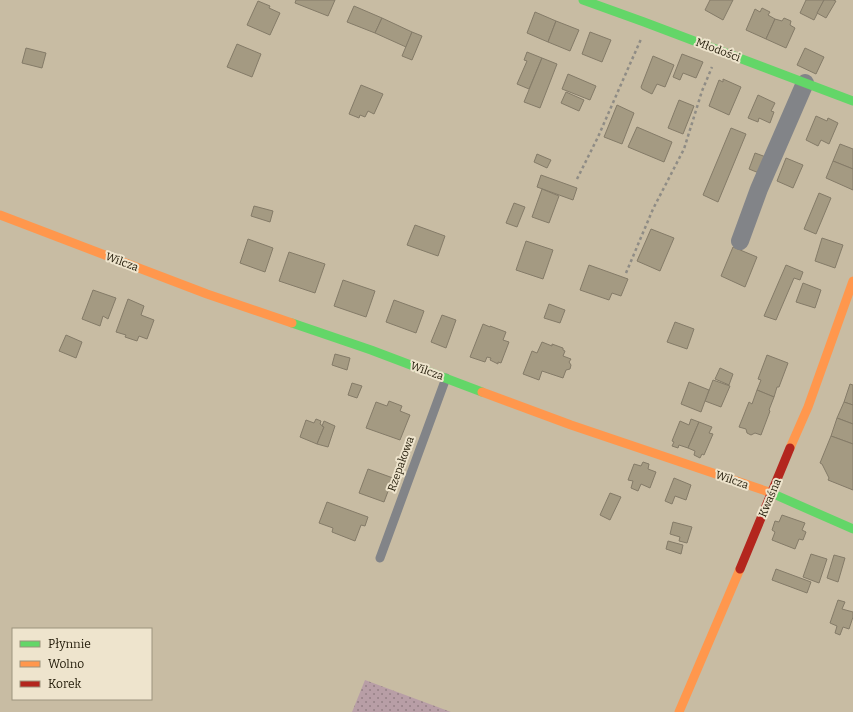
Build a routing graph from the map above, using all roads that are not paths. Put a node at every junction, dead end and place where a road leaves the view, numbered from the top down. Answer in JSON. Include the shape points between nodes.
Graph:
{"nodes":[{"id":1,"x":583,"y":0,"type":"edge"},
{"id":2,"x":805,"y":82,"type":"junction"},
{"id":3,"x":853,"y":101,"type":"edge"},
{"id":4,"x":0,"y":215,"type":"edge"},
{"id":5,"x":740,"y":241,"type":"dead end"},
{"id":6,"x":853,"y":281,"type":"edge"},
{"id":7,"x":446,"y":378,"type":"junction"},
{"id":8,"x":772,"y":494,"type":"junction"},
{"id":9,"x":853,"y":529,"type":"edge"},
{"id":10,"x":380,"y":558,"type":"dead end"},
{"id":11,"x":679,"y":712,"type":"edge"}],
"edges":[{"from":1,"to":2,"type":"street","name":"Młodości"},
{"from":2,"to":3,"type":"street","name":"Młodości"},
{"from":2,"to":5,"type":"street","via":[[759,189]]},
{"from":4,"to":7,"type":"street","name":"Wilcza","via":[[208,294]]},
{"from":6,"to":8,"type":"street","name":"Kwaśna","via":[[808,407]]},
{"from":7,"to":8,"type":"street","name":"Wilcza","via":[[571,425]]},
{"from":7,"to":10,"type":"lane","name":"Rzepakowa"},
{"from":8,"to":9,"type":"street","name":"Wilcza"},
{"from":8,"to":11,"type":"street","name":"Kwaśna"}]}
